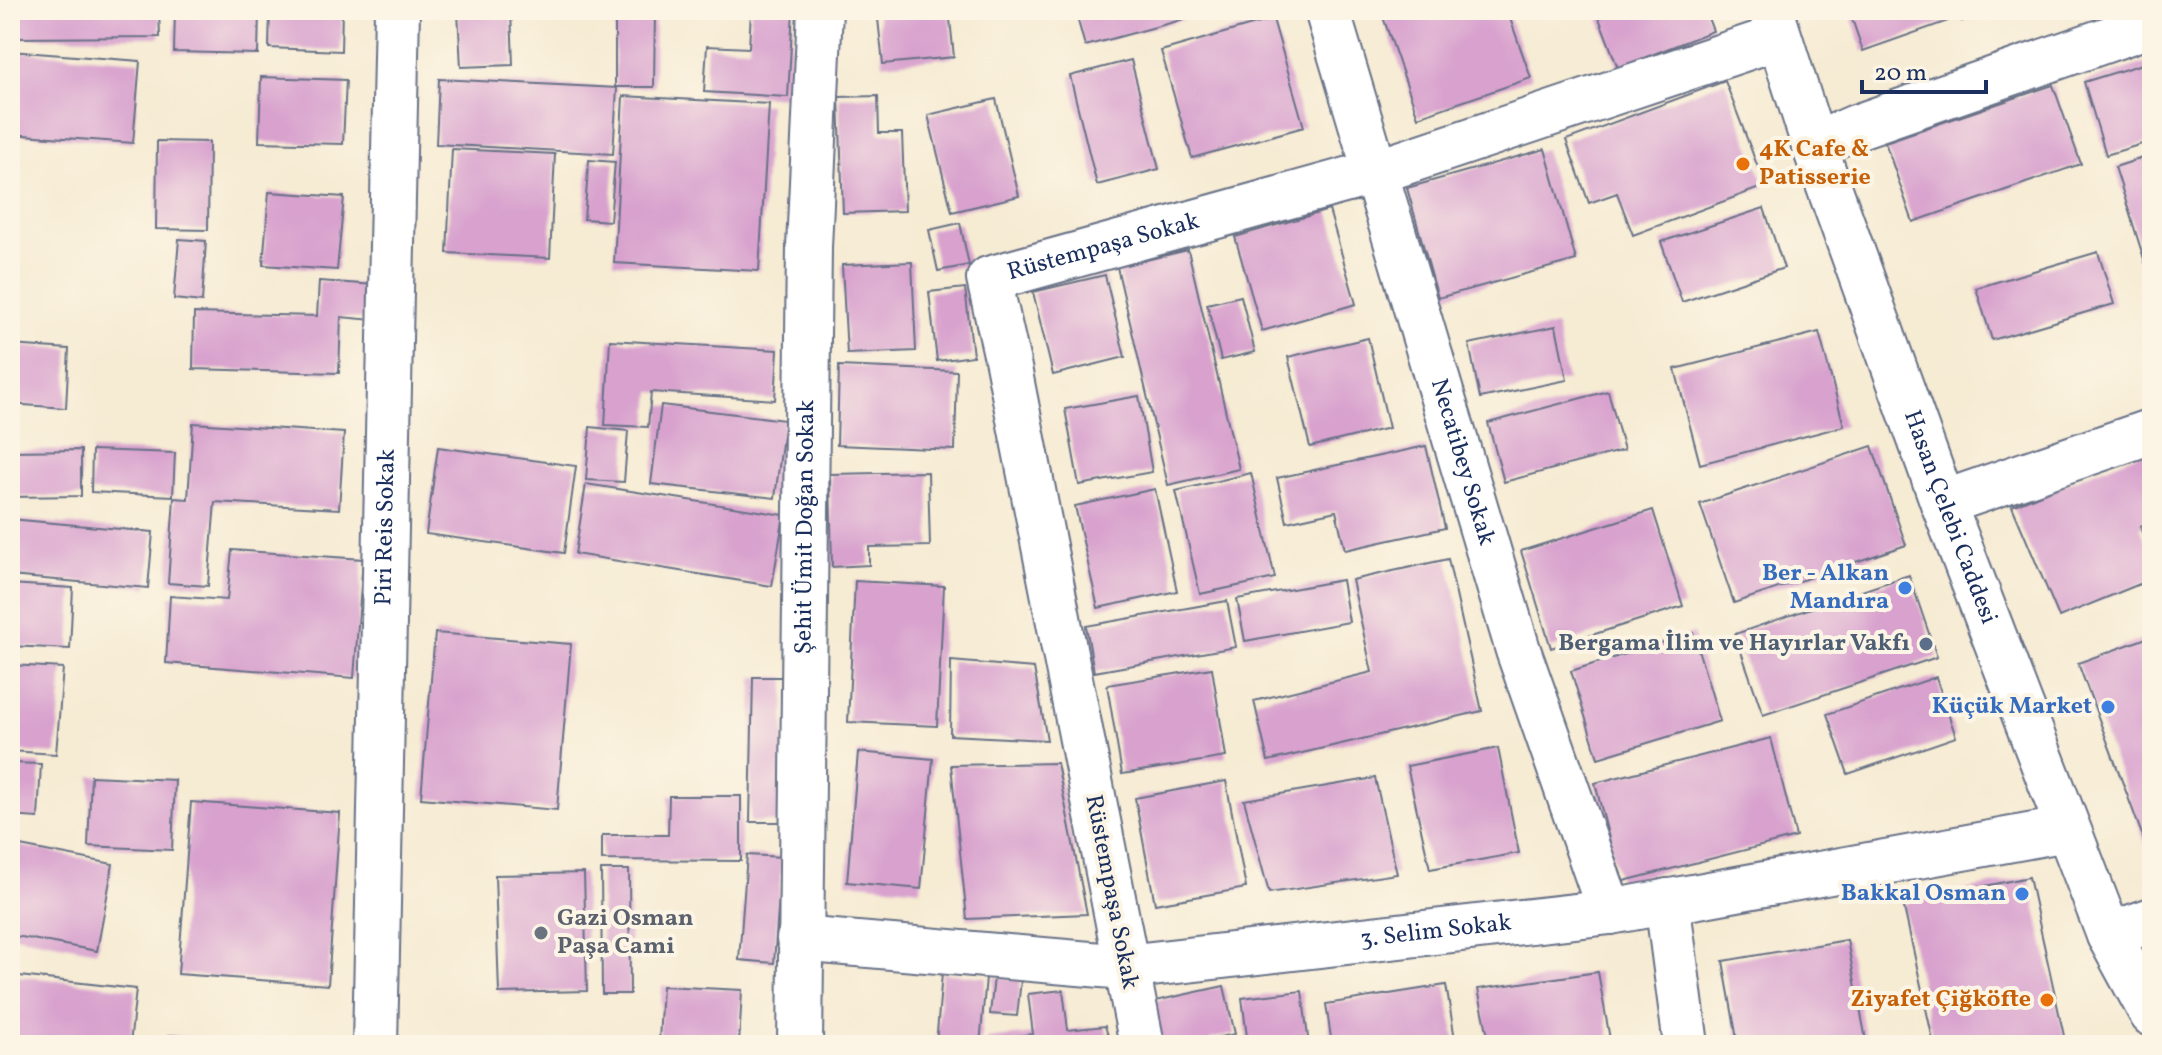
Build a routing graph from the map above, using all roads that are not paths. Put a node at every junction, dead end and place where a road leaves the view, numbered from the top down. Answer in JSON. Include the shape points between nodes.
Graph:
{"nodes":[{"id":1,"x":397,"y":10,"type":"edge"},
{"id":2,"x":820,"y":10,"type":"edge"},
{"id":3,"x":1327,"y":10,"type":"edge"},
{"id":4,"x":1775,"y":24,"type":"edge"},
{"id":5,"x":2152,"y":24,"type":"edge"},
{"id":6,"x":1814,"y":145,"type":"junction"},
{"id":7,"x":1376,"y":172,"type":"junction"},
{"id":8,"x":2152,"y":431,"type":"edge"},
{"id":9,"x":1943,"y":503,"type":"junction"},
{"id":10,"x":2067,"y":829,"type":"junction"},
{"id":11,"x":1667,"y":901,"type":"junction"},
{"id":12,"x":1610,"y":912,"type":"junction"},
{"id":13,"x":2152,"y":920,"type":"edge"},
{"id":14,"x":2109,"y":935,"type":"junction"},
{"id":15,"x":799,"y":939,"type":"junction"},
{"id":16,"x":1125,"y":967,"type":"junction"},
{"id":17,"x":2152,"y":1014,"type":"edge"},
{"id":18,"x":375,"y":1045,"type":"edge"},
{"id":19,"x":800,"y":1045,"type":"edge"},
{"id":20,"x":1142,"y":1045,"type":"edge"},
{"id":21,"x":1686,"y":1045,"type":"edge"}],
"edges":[{"from":1,"to":18,"type":"street","name":"Piri Reis Sokak"},
{"from":2,"to":15,"type":"street","name":"Şehit Ümit Doğan Sokak","via":[[809,247]]},
{"from":3,"to":7,"type":"street","name":"Necatibey Sokak"},
{"from":4,"to":6,"type":"street","name":"Hasan Çelebi Caddesi"},
{"from":4,"to":7,"type":"street","name":"Rüstempaşa Sokak"},
{"from":5,"to":6,"type":"street"},
{"from":6,"to":9,"type":"street","name":"Hasan Çelebi Caddesi"},
{"from":7,"to":12,"type":"street","name":"Necatibey Sokak","via":[[1518,650]]},
{"from":7,"to":16,"type":"street","name":"Rüstempaşa Sokak","via":[[989,279]]},
{"from":8,"to":9,"type":"street"},
{"from":9,"to":10,"type":"street","name":"Hasan Çelebi Caddesi"},
{"from":10,"to":11,"type":"street","name":"3. Selim Sokak"},
{"from":10,"to":14,"type":"street","name":"Hasan Çelebi Caddesi"},
{"from":11,"to":12,"type":"street","name":"3. Selim Sokak"},
{"from":11,"to":21,"type":"street"},
{"from":12,"to":16,"type":"street","name":"3. Selim Sokak"},
{"from":13,"to":14,"type":"street"},
{"from":14,"to":17,"type":"street","name":"Hasan Çelebi Caddesi"},
{"from":15,"to":16,"type":"street","name":"3. Selim Sokak"},
{"from":15,"to":19,"type":"street","name":"Şehit Ümit Doğan Sokak"},
{"from":16,"to":20,"type":"street","name":"Rüstempaşa Sokak"}]}
